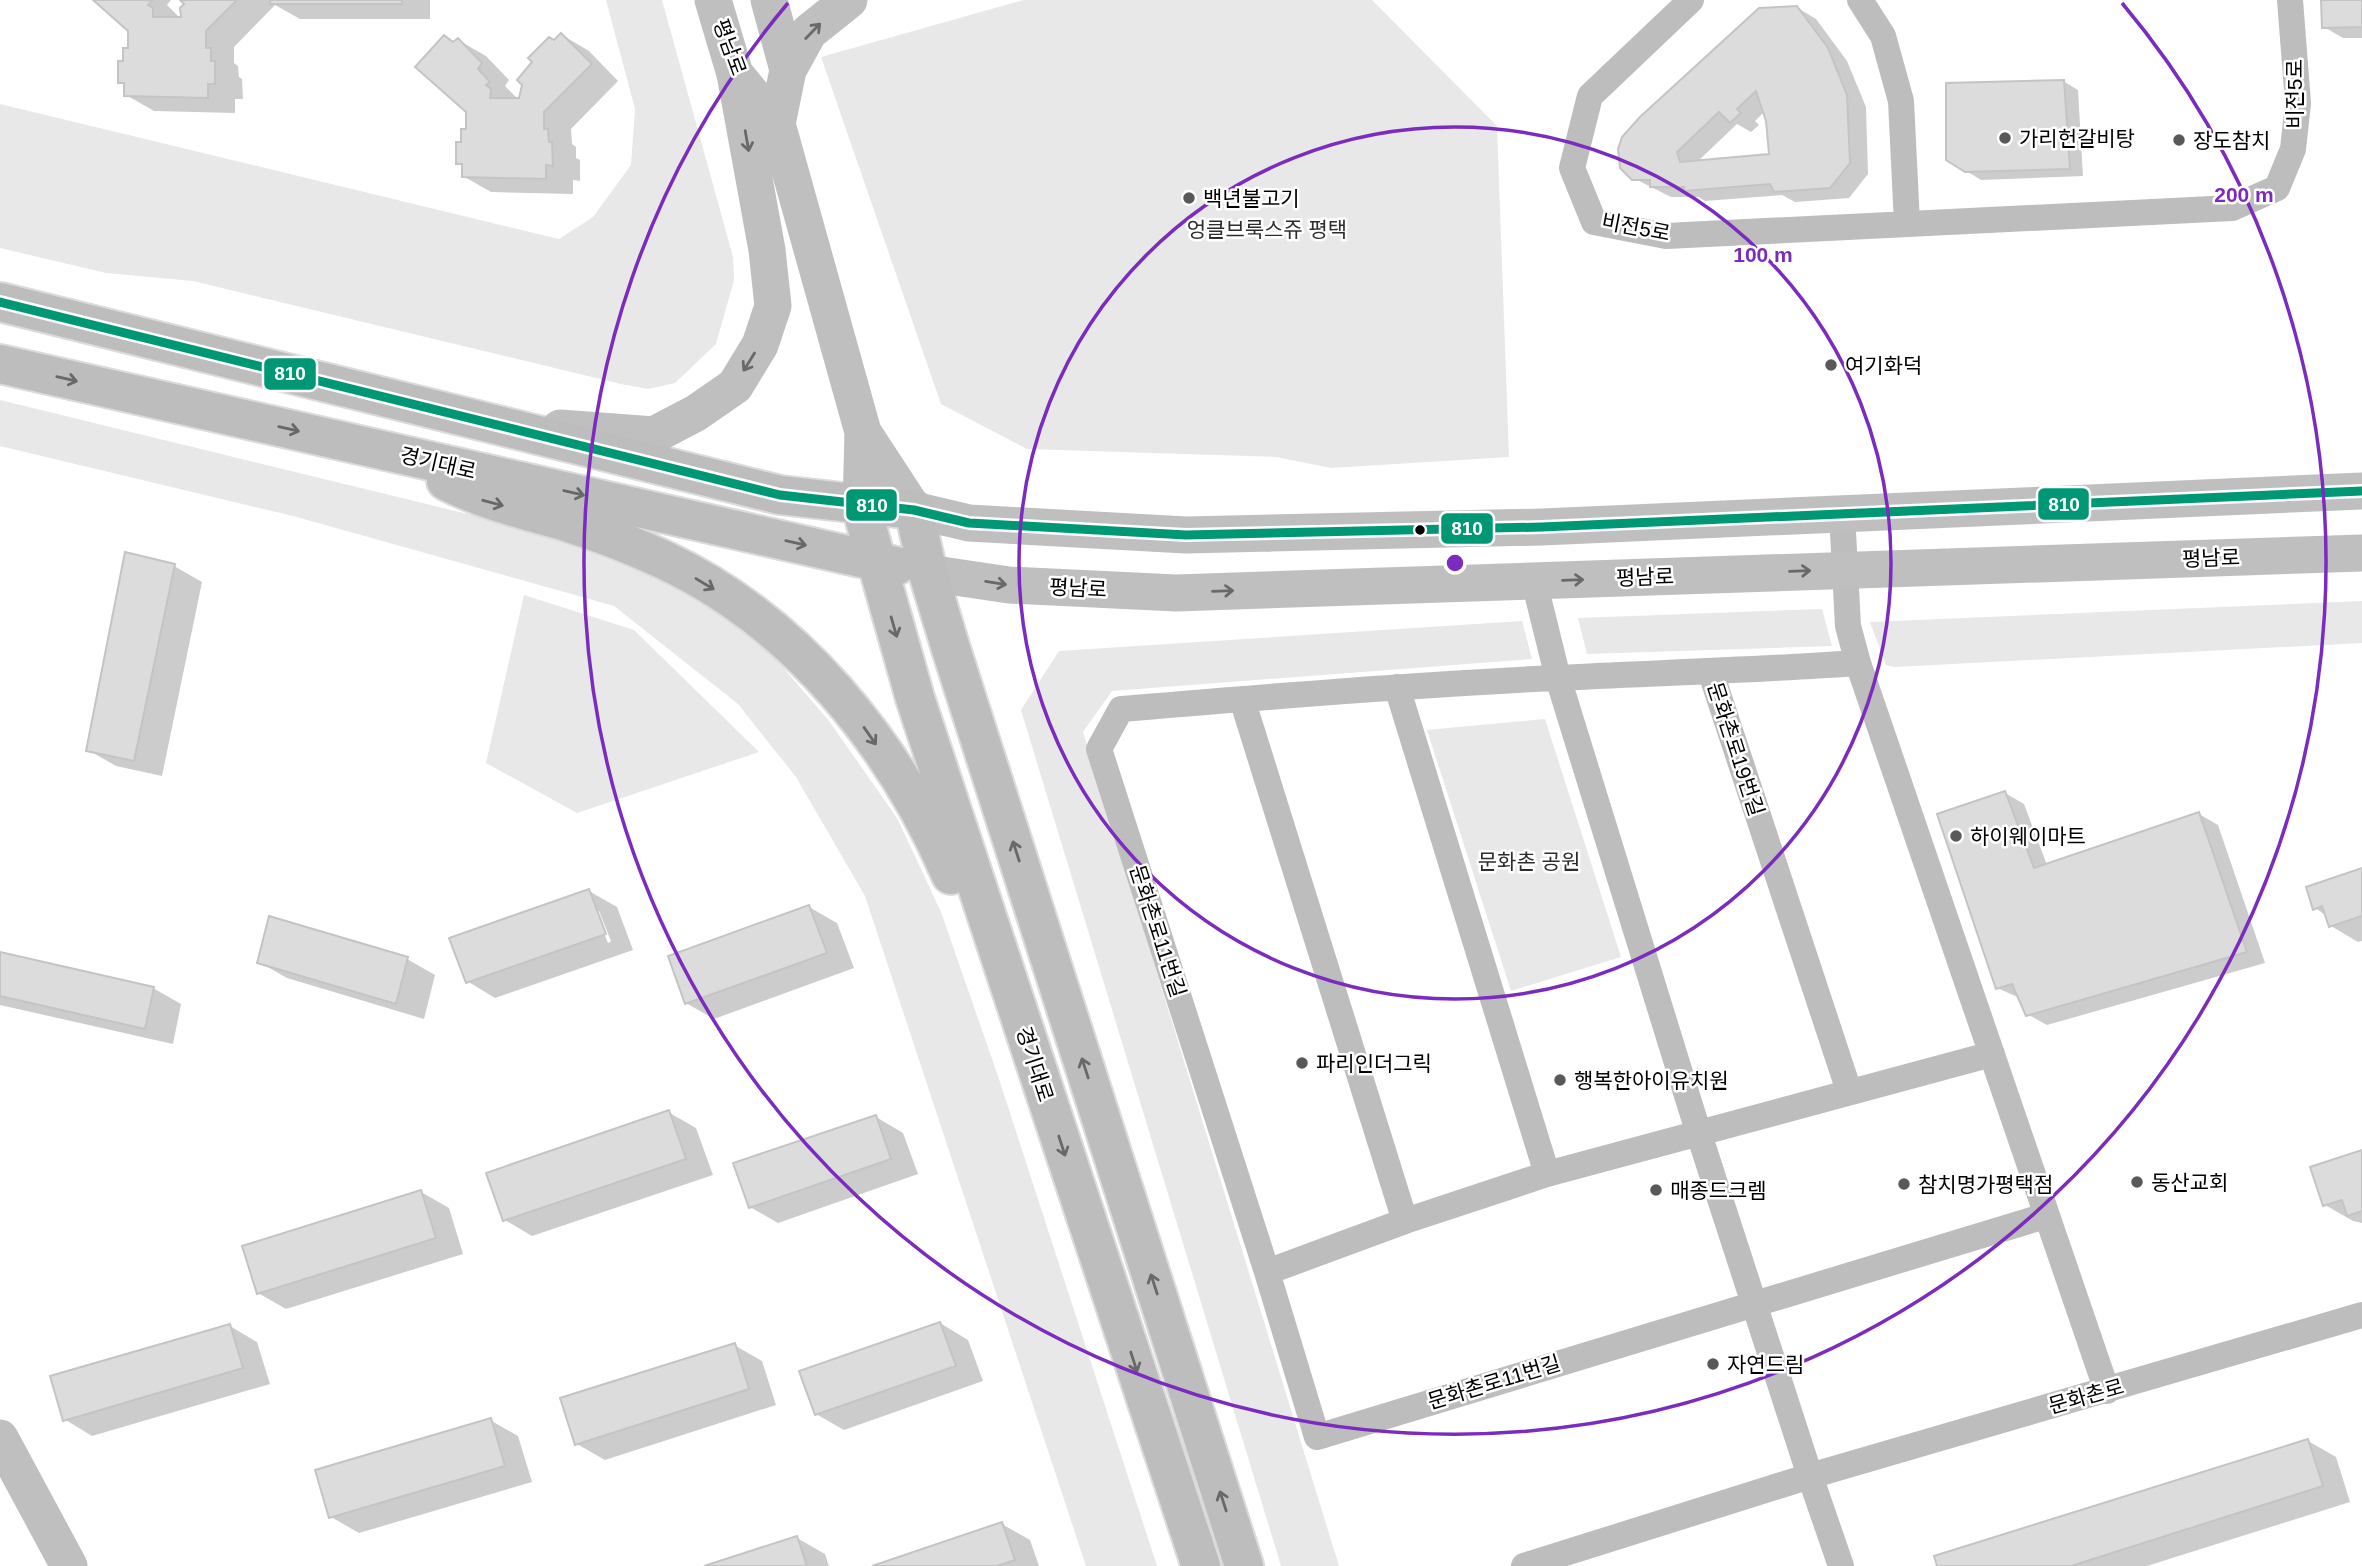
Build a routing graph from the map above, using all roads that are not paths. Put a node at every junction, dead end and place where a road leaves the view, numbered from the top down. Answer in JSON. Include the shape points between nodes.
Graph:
{"nodes":[{"id":1,"x":713,"y":0,"type":"edge"},
{"id":2,"x":769,"y":0,"type":"edge"},
{"id":3,"x":849,"y":0,"type":"edge"},
{"id":4,"x":1691,"y":0,"type":"edge"},
{"id":5,"x":1860,"y":0,"type":"edge"},
{"id":6,"x":2290,"y":0,"type":"edge"},
{"id":7,"x":788,"y":70,"type":"junction"},
{"id":8,"x":735,"y":74,"type":"junction"},
{"id":9,"x":777,"y":124,"type":"junction"},
{"id":10,"x":1907,"y":223,"type":"junction"},
{"id":11,"x":0,"y":302,"type":"edge"},
{"id":12,"x":0,"y":364,"type":"edge"},
{"id":13,"x":463,"y":417,"type":"junction"},
{"id":14,"x":863,"y":432,"type":"junction"},
{"id":15,"x":388,"y":451,"type":"junction"},
{"id":16,"x":2362,"y":469,"type":"edge"},
{"id":17,"x":2362,"y":491,"type":"edge"},
{"id":18,"x":2101,"y":502,"type":"junction"},
{"id":19,"x":861,"y":506,"type":"junction"},
{"id":20,"x":914,"y":510,"type":"junction"},
{"id":21,"x":1842,"y":513,"type":"junction"},
{"id":22,"x":2362,"y":553,"type":"edge"},
{"id":23,"x":875,"y":561,"type":"junction"},
{"id":24,"x":1846,"y":569,"type":"junction"},
{"id":25,"x":929,"y":573,"type":"junction"},
{"id":26,"x":1534,"y":581,"type":"junction"},
{"id":27,"x":1858,"y":663,"type":"junction"},
{"id":28,"x":1711,"y":673,"type":"junction"},
{"id":29,"x":1558,"y":678,"type":"junction"},
{"id":30,"x":1397,"y":687,"type":"junction"},
{"id":31,"x":1242,"y":699,"type":"junction"},
{"id":32,"x":1017,"y":1008,"type":"junction"},
{"id":33,"x":1992,"y":1054,"type":"junction"},
{"id":34,"x":1849,"y":1091,"type":"junction"},
{"id":35,"x":1698,"y":1131,"type":"junction"},
{"id":36,"x":1547,"y":1174,"type":"junction"},
{"id":37,"x":2045,"y":1216,"type":"junction"},
{"id":38,"x":1405,"y":1220,"type":"junction"},
{"id":39,"x":1267,"y":1272,"type":"junction"},
{"id":40,"x":1755,"y":1301,"type":"junction"},
{"id":41,"x":2362,"y":1315,"type":"edge"},
{"id":42,"x":2107,"y":1391,"type":"junction"},
{"id":43,"x":0,"y":1438,"type":"edge"},
{"id":44,"x":1810,"y":1476,"type":"junction"},
{"id":45,"x":69,"y":1566,"type":"edge"},
{"id":46,"x":1201,"y":1566,"type":"edge"},
{"id":47,"x":1244,"y":1566,"type":"edge"},
{"id":48,"x":1524,"y":1566,"type":"edge"},
{"id":49,"x":1841,"y":1566,"type":"edge"}],
"edges":[{"from":1,"to":8,"type":"main road","name":"평남로"},
{"from":2,"to":7,"type":"main road","name":"평남로"},
{"from":7,"to":3,"type":"main road","one_way":true,"via":[[809,32]]},
{"from":4,"to":10,"type":"street","name":"비전5로","via":[[1590,96],[1572,168],[1594,222],[1666,236]]},
{"from":5,"to":10,"type":"street","via":[[1883,36],[1901,101]]},
{"from":6,"to":10,"type":"street","name":"비전5로","via":[[2298,103],[2293,149],[2277,188],[2232,208]]},
{"from":7,"to":9,"type":"main road","name":"평남로"},
{"from":8,"to":9,"type":"main road","name":"평남로"},
{"from":8,"to":13,"type":"main road","one_way":true,"via":[[773,306],[760,345],[735,386],[654,435]]},
{"from":9,"to":14,"type":"main road","name":"평남로"},
{"from":11,"to":13,"type":"main road"},
{"from":12,"to":15,"type":"main road","name":"경기대로","one_way":true},
{"from":13,"to":19,"type":"main road","via":[[780,495]]},
{"from":14,"to":19,"type":"main road"},
{"from":14,"to":20,"type":"main road"},
{"from":15,"to":23,"type":"main road","name":"경기대로","one_way":true},
{"from":15,"to":32,"type":"main road","one_way":true,"via":[[481,499],[568,523],[665,561],[752,612],[812,663],[869,733],[934,837]]},
{"from":16,"to":18,"type":"main road","via":[[2200,475]]},
{"from":17,"to":18,"type":"main road"},
{"from":18,"to":21,"type":"main road"},
{"from":19,"to":20,"type":"main road"},
{"from":19,"to":23,"type":"main road","name":"경기대로"},
{"from":20,"to":21,"type":"main road","via":[[969,523],[1186,534],[1542,527]]},
{"from":20,"to":25,"type":"main road"},
{"from":21,"to":24,"type":"street"},
{"from":22,"to":24,"type":"main road","name":"평남로"},
{"from":23,"to":25,"type":"main road","name":"경기대로"},
{"from":23,"to":32,"type":"main road","name":"경기대로","one_way":true},
{"from":26,"to":24,"type":"main road","name":"평남로","one_way":true},
{"from":24,"to":27,"type":"street","via":[[1848,626]]},
{"from":25,"to":26,"type":"main road","name":"평남로","one_way":true,"via":[[1009,585],[1176,593]]},
{"from":47,"to":25,"type":"main road","one_way":true},
{"from":26,"to":29,"type":"street"},
{"from":27,"to":28,"type":"street","name":"문화촌로19번길"},
{"from":27,"to":33,"type":"street"},
{"from":28,"to":29,"type":"street","name":"문화촌로11번길"},
{"from":28,"to":34,"type":"street","name":"문화촌로19번길"},
{"from":29,"to":30,"type":"street","name":"문화촌로11번길"},
{"from":29,"to":35,"type":"street"},
{"from":30,"to":31,"type":"street","name":"문화촌로11번길"},
{"from":30,"to":36,"type":"street"},
{"from":31,"to":38,"type":"street"},
{"from":31,"to":39,"type":"street","name":"문화촌로11번길","via":[[1121,709],[1099,749]]},
{"from":32,"to":46,"type":"main road","name":"경기대로","one_way":true},
{"from":33,"to":34,"type":"street"},
{"from":33,"to":37,"type":"street"},
{"from":34,"to":35,"type":"street"},
{"from":35,"to":36,"type":"street"},
{"from":35,"to":40,"type":"street"},
{"from":36,"to":38,"type":"street"},
{"from":37,"to":40,"type":"street"},
{"from":37,"to":42,"type":"street"},
{"from":38,"to":39,"type":"street"},
{"from":39,"to":40,"type":"street","name":"문화촌로11번길","via":[[1317,1437]]},
{"from":40,"to":44,"type":"street"},
{"from":41,"to":42,"type":"street","name":"문화촌로"},
{"from":42,"to":44,"type":"street","name":"문화촌로"},
{"from":43,"to":45,"type":"main road"},
{"from":44,"to":48,"type":"street","name":"문화촌로"},
{"from":44,"to":49,"type":"street"}]}
